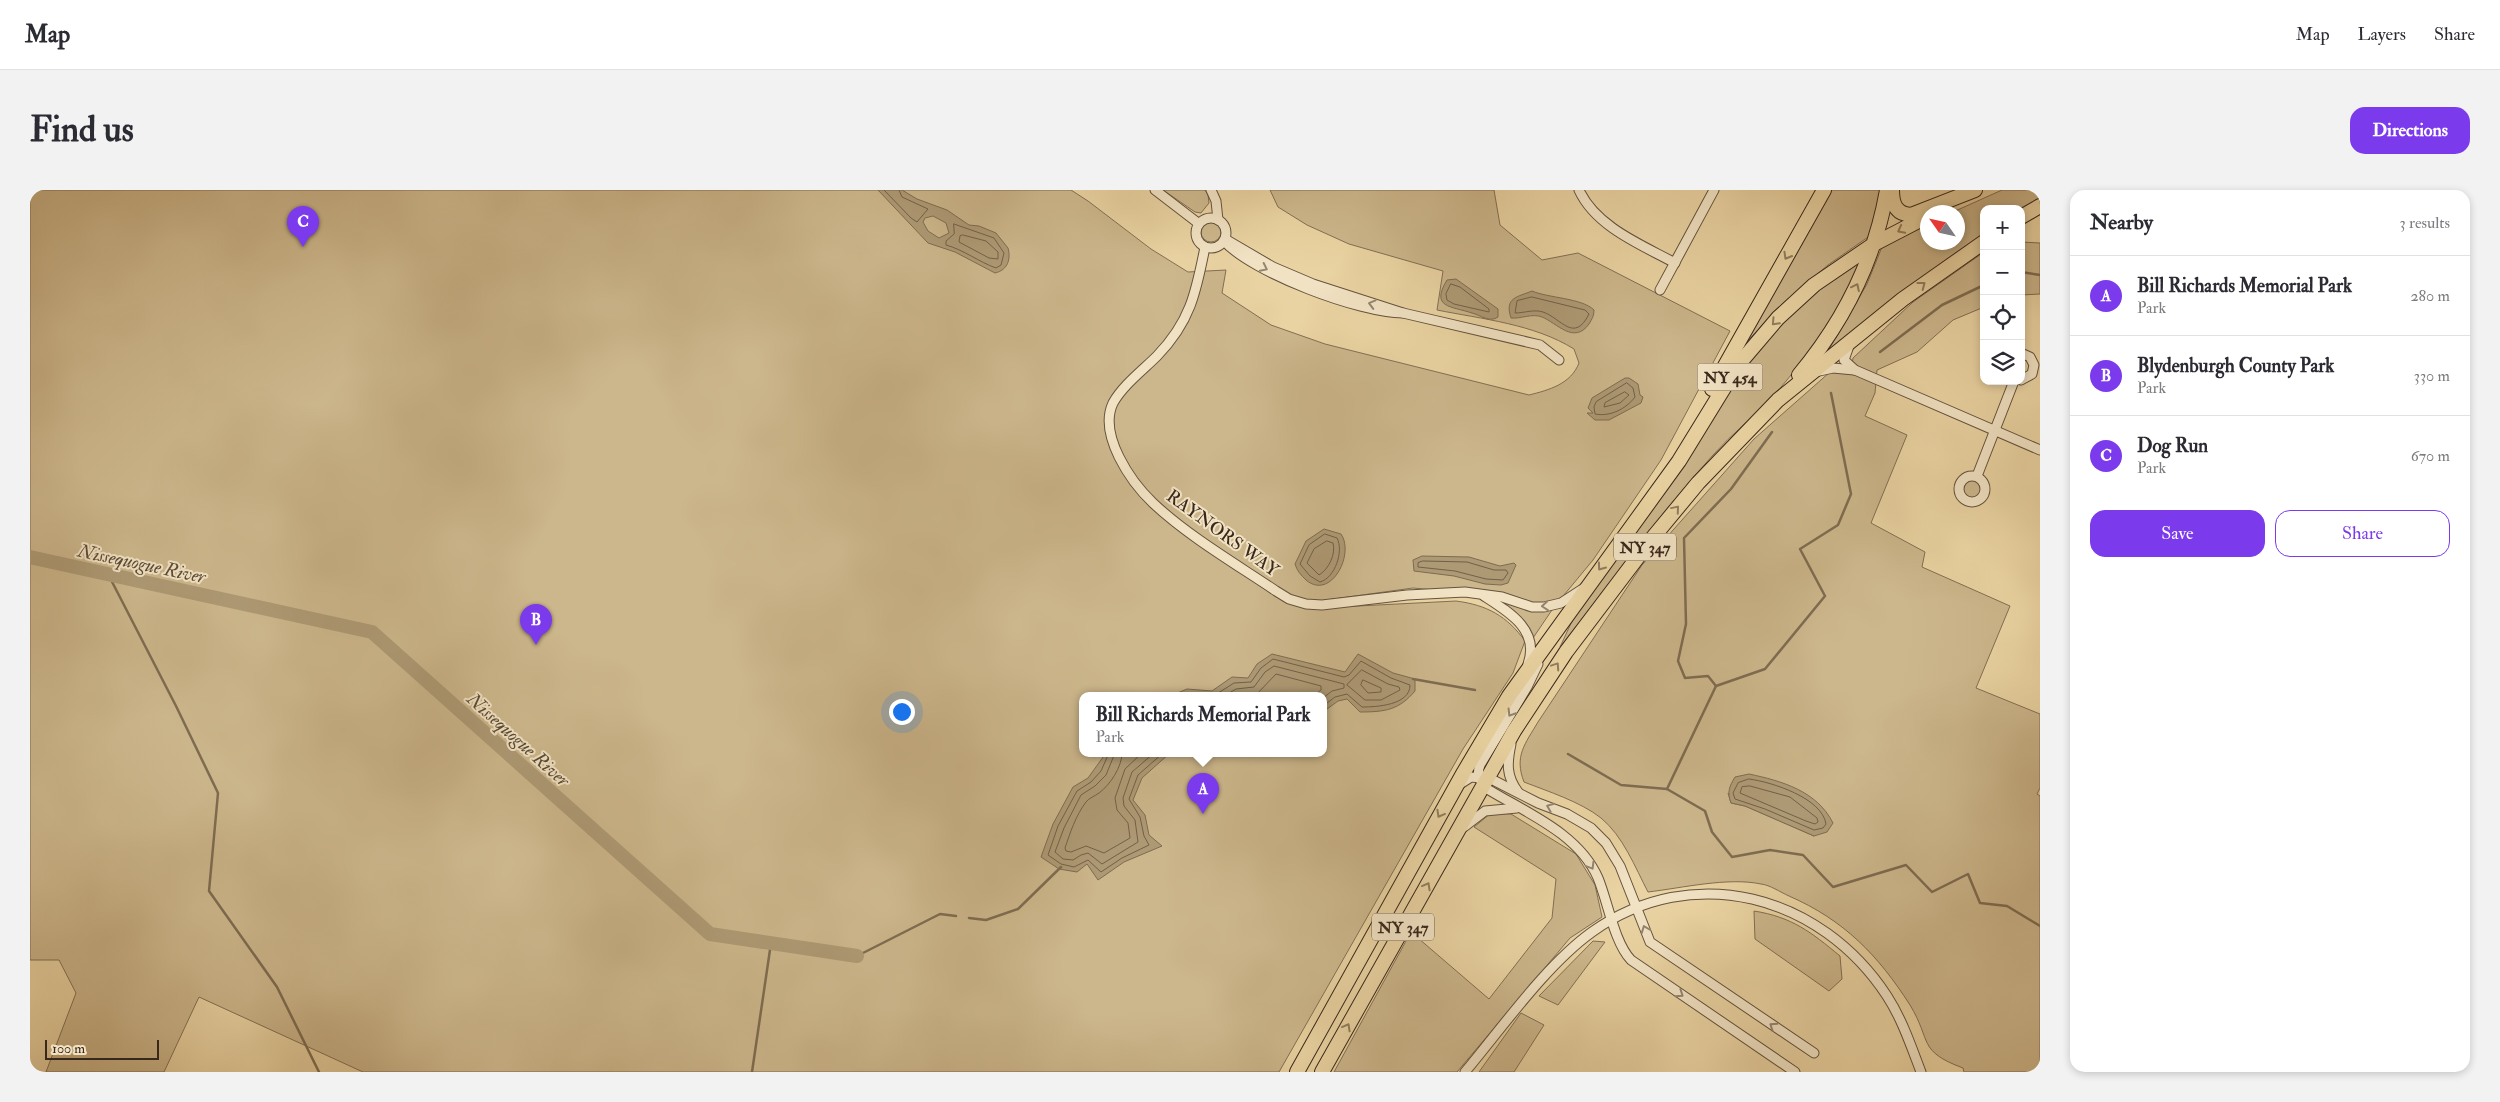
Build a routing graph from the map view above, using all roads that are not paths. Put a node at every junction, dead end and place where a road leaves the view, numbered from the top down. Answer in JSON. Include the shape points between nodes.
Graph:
{"nodes":[{"id":1,"x":1155,"y":190,"type":"edge"},
{"id":2,"x":1212,"y":190,"type":"edge"},
{"id":3,"x":1579,"y":190,"type":"edge"},
{"id":4,"x":1714,"y":190,"type":"edge"},
{"id":5,"x":1887,"y":190,"type":"edge"},
{"id":6,"x":1892,"y":190,"type":"edge"},
{"id":7,"x":1975,"y":190,"type":"edge"},
{"id":8,"x":1987,"y":190,"type":"edge"},
{"id":9,"x":1820,"y":191,"type":"edge"},
{"id":10,"x":1952,"y":205,"type":"edge"},
{"id":11,"x":2040,"y":206,"type":"edge"},
{"id":12,"x":2025,"y":215,"type":"edge"},
{"id":13,"x":1218,"y":220,"type":"junction"},
{"id":14,"x":1920,"y":220,"type":"edge"},
{"id":15,"x":1198,"y":224,"type":"junction"},
{"id":16,"x":1224,"y":240,"type":"junction"},
{"id":17,"x":1874,"y":244,"type":"junction"},
{"id":18,"x":1980,"y":245,"type":"edge"},
{"id":19,"x":1205,"y":247,"type":"junction"},
{"id":20,"x":1676,"y":263,"type":"junction"},
{"id":21,"x":1660,"y":290,"type":"dead end"},
{"id":22,"x":1853,"y":339,"type":"junction"},
{"id":23,"x":2025,"y":355,"type":"edge"},
{"id":24,"x":1559,"y":360,"type":"dead end"},
{"id":25,"x":1854,"y":370,"type":"junction"},
{"id":26,"x":1812,"y":372,"type":"junction"},
{"id":27,"x":2025,"y":378,"type":"edge"},
{"id":28,"x":2012,"y":385,"type":"edge"},
{"id":29,"x":1778,"y":400,"type":"junction"},
{"id":30,"x":1995,"y":430,"type":"junction"},
{"id":31,"x":2040,"y":450,"type":"edge"},
{"id":32,"x":1977,"y":476,"type":"dead end"},
{"id":33,"x":1654,"y":492,"type":"junction"},
{"id":34,"x":1588,"y":585,"type":"junction"},
{"id":35,"x":1480,"y":594,"type":"junction"},
{"id":36,"x":1550,"y":639,"type":"junction"},
{"id":37,"x":1524,"y":674,"type":"junction"},
{"id":38,"x":1514,"y":731,"type":"junction"},
{"id":39,"x":1483,"y":780,"type":"junction"},
{"id":40,"x":1455,"y":788,"type":"junction"},
{"id":41,"x":1518,"y":792,"type":"junction"},
{"id":42,"x":1518,"y":808,"type":"junction"},
{"id":43,"x":1453,"y":838,"type":"junction"},
{"id":44,"x":1637,"y":907,"type":"junction"},
{"id":45,"x":1612,"y":918,"type":"junction"},
{"id":46,"x":1318,"y":1033,"type":"junction"},
{"id":47,"x":1814,"y":1053,"type":"dead end"},
{"id":48,"x":1323,"y":1071,"type":"edge"},
{"id":49,"x":1297,"y":1072,"type":"edge"},
{"id":50,"x":1303,"y":1072,"type":"edge"},
{"id":51,"x":1466,"y":1072,"type":"edge"},
{"id":52,"x":1795,"y":1072,"type":"edge"},
{"id":53,"x":1921,"y":1072,"type":"edge"}],
"edges":[{"from":1,"to":15,"type":"street"},
{"from":2,"to":13,"type":"street"},
{"from":3,"to":20,"type":"street","via":[[1593,210],[1610,225]]},
{"from":4,"to":20,"type":"street"},
{"from":5,"to":17,"type":"highway","number":"NY 347"},
{"from":6,"to":7,"type":"highway","via":[[1896,209],[1911,215]]},
{"from":8,"to":10,"type":"highway"},
{"from":9,"to":33,"type":"highway","number":"NY 347","one_way":true},
{"from":11,"to":12,"type":"highway"},
{"from":13,"to":15,"type":"street","via":[[1210,218]]},
{"from":13,"to":16,"type":"street","via":[[1224,226]]},
{"from":14,"to":17,"type":"highway","number":"NY 454","one_way":true},
{"from":15,"to":19,"type":"street","via":[[1196,237]]},
{"from":16,"to":19,"type":"street","via":[[1214,248]]},
{"from":16,"to":24,"type":"street","via":[[1240,254],[1341,297],[1378,310],[1540,345]]},
{"from":29,"to":17,"type":"highway","number":"NY 347","one_way":true,"via":[[1837,322]]},
{"from":17,"to":33,"type":"highway","number":"NY 454","one_way":true,"via":[[1814,285],[1765,332],[1732,374],[1679,461]]},
{"from":22,"to":18,"type":"highway","number":"NY 454","one_way":true},
{"from":19,"to":35,"type":"street","name":"RAYNORS WAY","via":[[1195,290],[1181,328],[1121,393],[1111,410],[1109,428],[1112,443],[1144,492],[1189,531],[1289,599],[1322,605],[1407,595]]},
{"from":20,"to":21,"type":"street"},
{"from":22,"to":25,"type":"street","via":[[1844,358]]},
{"from":22,"to":26,"type":"highway","number":"NY 454"},
{"from":23,"to":27,"type":"street","via":[[2034,365],[2032,374]]},
{"from":25,"to":26,"type":"street","via":[[1833,368]]},
{"from":25,"to":30,"type":"street"},
{"from":26,"to":29,"type":"highway","number":"NY 454"},
{"from":28,"to":30,"type":"street"},
{"from":38,"to":29,"type":"highway","number":"NY 347","one_way":true,"via":[[1589,621],[1662,526]]},
{"from":30,"to":31,"type":"street"},
{"from":30,"to":32,"type":"street"},
{"from":33,"to":34,"type":"highway","number":"NY 347","one_way":true},
{"from":34,"to":35,"type":"street","name":"RAYNORS WAY","one_way":true,"via":[[1561,603],[1544,607]]},
{"from":34,"to":36,"type":"highway","number":"NY 347"},
{"from":35,"to":37,"type":"street","name":"RAYNORS WAY","via":[[1514,616],[1524,628],[1532,648]]},
{"from":36,"to":37,"type":"highway","number":"NY 347"},
{"from":36,"to":39,"type":"street","one_way":true,"via":[[1527,687],[1480,765]]},
{"from":37,"to":40,"type":"highway","number":"NY 347"},
{"from":38,"to":39,"type":"highway","number":"NY 347"},
{"from":38,"to":41,"type":"street","via":[[1507,768]]},
{"from":39,"to":40,"type":"street","via":[[1468,778]]},
{"from":39,"to":41,"type":"street"},
{"from":39,"to":42,"type":"street"},
{"from":39,"to":43,"type":"highway","number":"NY 347"},
{"from":40,"to":46,"type":"highway","number":"NY 347","one_way":true},
{"from":44,"to":41,"type":"street","one_way":true,"via":[[1620,866],[1606,843],[1567,814]]},
{"from":42,"to":43,"type":"street","via":[[1485,811]]},
{"from":42,"to":45,"type":"street","one_way":true,"via":[[1562,835],[1583,854],[1598,879]]},
{"from":48,"to":43,"type":"highway","number":"NY 347","one_way":true},
{"from":44,"to":45,"type":"street"},
{"from":47,"to":44,"type":"street","one_way":true,"via":[[1650,942]]},
{"from":44,"to":53,"type":"street","via":[[1674,897],[1725,894],[1774,905],[1808,921],[1843,946],[1876,980],[1897,1014]]},
{"from":45,"to":51,"type":"street","via":[[1559,961]]},
{"from":45,"to":52,"type":"street","one_way":true,"via":[[1623,948],[1634,962]]},
{"from":46,"to":49,"type":"highway","number":"NY 347"},
{"from":46,"to":50,"type":"street"}]}
